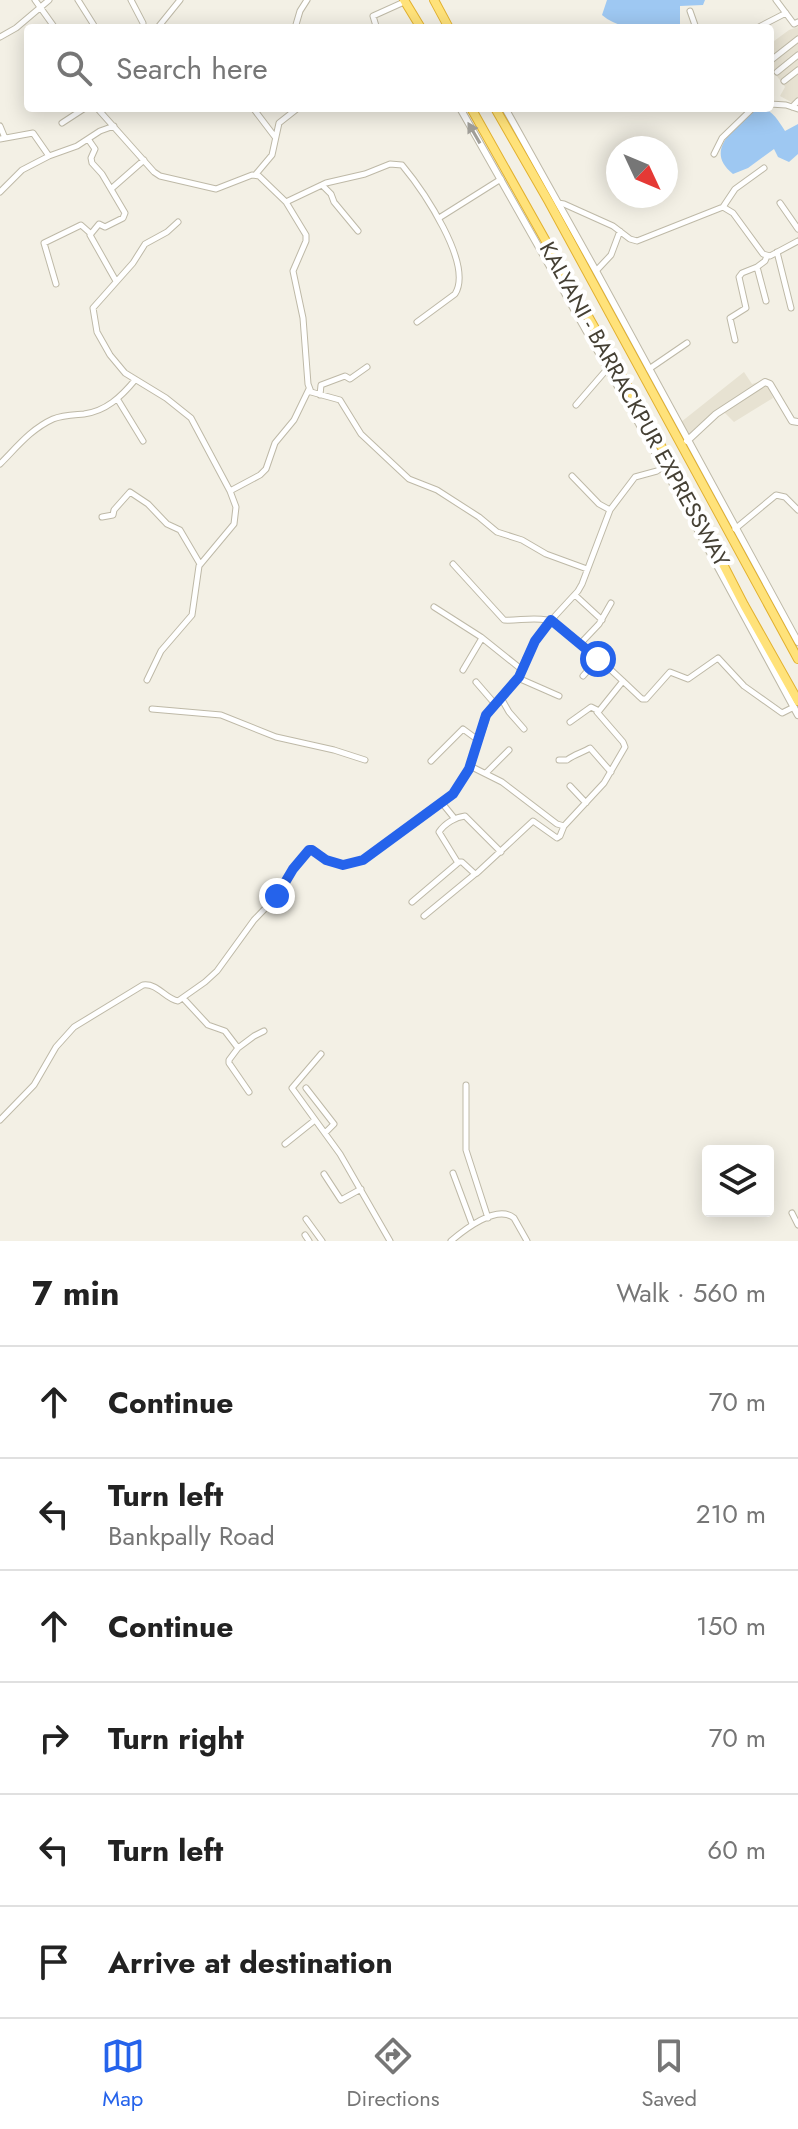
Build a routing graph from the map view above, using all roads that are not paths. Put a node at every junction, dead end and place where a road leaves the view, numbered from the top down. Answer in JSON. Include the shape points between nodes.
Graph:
{"nodes":[{"id":1,"x":35,"y":0,"type":"edge"},
{"id":2,"x":49,"y":0,"type":"edge"},
{"id":3,"x":78,"y":0,"type":"edge"},
{"id":4,"x":131,"y":0,"type":"edge"},
{"id":5,"x":180,"y":0,"type":"edge"},
{"id":6,"x":307,"y":0,"type":"edge"},
{"id":7,"x":434,"y":0,"type":"edge"},
{"id":8,"x":776,"y":0,"type":"edge"},
{"id":9,"x":405,"y":1,"type":"edge"},
{"id":10,"x":41,"y":7,"type":"junction"},
{"id":11,"x":690,"y":11,"type":"dead end"},
{"id":12,"x":786,"y":13,"type":"junction"},
{"id":13,"x":52,"y":24,"type":"edge"},
{"id":14,"x":93,"y":24,"type":"edge"},
{"id":15,"x":143,"y":24,"type":"edge"},
{"id":16,"x":161,"y":24,"type":"edge"},
{"id":17,"x":296,"y":24,"type":"edge"},
{"id":18,"x":375,"y":24,"type":"edge"},
{"id":19,"x":418,"y":24,"type":"edge"},
{"id":20,"x":449,"y":24,"type":"edge"},
{"id":21,"x":695,"y":24,"type":"edge"},
{"id":22,"x":765,"y":24,"type":"edge"},
{"id":23,"x":797,"y":26,"type":"edge"},
{"id":24,"x":0,"y":37,"type":"edge"},
{"id":25,"x":798,"y":39,"type":"edge"},
{"id":26,"x":798,"y":55,"type":"edge"},
{"id":27,"x":774,"y":58,"type":"edge"},
{"id":28,"x":798,"y":70,"type":"edge"},
{"id":29,"x":777,"y":72,"type":"dead end"},
{"id":30,"x":784,"y":81,"type":"dead end"},
{"id":31,"x":798,"y":101,"type":"edge"},
{"id":32,"x":774,"y":105,"type":"edge"},
{"id":33,"x":795,"y":108,"type":"edge"},
{"id":34,"x":79,"y":112,"type":"edge"},
{"id":35,"x":101,"y":112,"type":"edge"},
{"id":36,"x":256,"y":112,"type":"edge"},
{"id":37,"x":293,"y":112,"type":"edge"},
{"id":38,"x":462,"y":112,"type":"edge"},
{"id":39,"x":473,"y":112,"type":"edge"},
{"id":40,"x":497,"y":112,"type":"edge"},
{"id":41,"x":507,"y":112,"type":"edge"},
{"id":42,"x":749,"y":112,"type":"edge"},
{"id":43,"x":62,"y":123,"type":"dead end"},
{"id":44,"x":0,"y":126,"type":"edge"},
{"id":45,"x":114,"y":126,"type":"junction"},
{"id":46,"x":276,"y":138,"type":"junction"},
{"id":47,"x":3,"y":139,"type":"edge"},
{"id":48,"x":88,"y":139,"type":"junction"},
{"id":49,"x":714,"y":154,"type":"dead end"},
{"id":50,"x":49,"y":156,"type":"junction"},
{"id":51,"x":144,"y":160,"type":"junction"},
{"id":52,"x":764,"y":168,"type":"dead end"},
{"id":53,"x":256,"y":174,"type":"junction"},
{"id":54,"x":501,"y":179,"type":"junction"},
{"id":55,"x":321,"y":185,"type":"junction"},
{"id":56,"x":111,"y":189,"type":"junction"},
{"id":57,"x":0,"y":192,"type":"edge"},
{"id":58,"x":286,"y":202,"type":"junction"},
{"id":59,"x":557,"y":203,"type":"junction"},
{"id":60,"x":780,"y":203,"type":"dead end"},
{"id":61,"x":723,"y":207,"type":"junction"},
{"id":62,"x":439,"y":218,"type":"junction"},
{"id":63,"x":178,"y":222,"type":"dead end"},
{"id":64,"x":798,"y":229,"type":"edge"},
{"id":65,"x":358,"y":231,"type":"dead end"},
{"id":66,"x":620,"y":231,"type":"junction"},
{"id":67,"x":90,"y":233,"type":"junction"},
{"id":68,"x":798,"y":241,"type":"edge"},
{"id":69,"x":777,"y":252,"type":"junction"},
{"id":70,"x":767,"y":256,"type":"junction"},
{"id":71,"x":757,"y":267,"type":"junction"},
{"id":72,"x":596,"y":271,"type":"junction"},
{"id":73,"x":116,"y":281,"type":"junction"},
{"id":74,"x":56,"y":284,"type":"dead end"},
{"id":75,"x":766,"y":301,"type":"dead end"},
{"id":76,"x":791,"y":308,"type":"dead end"},
{"id":77,"x":417,"y":322,"type":"dead end"},
{"id":78,"x":735,"y":340,"type":"dead end"},
{"id":79,"x":687,"y":343,"type":"dead end"},
{"id":80,"x":367,"y":367,"type":"dead end"},
{"id":81,"x":608,"y":368,"type":"junction"},
{"id":82,"x":649,"y":369,"type":"junction"},
{"id":83,"x":135,"y":380,"type":"junction"},
{"id":84,"x":309,"y":389,"type":"junction"},
{"id":85,"x":320,"y":396,"type":"junction"},
{"id":86,"x":118,"y":400,"type":"junction"},
{"id":87,"x":576,"y":405,"type":"dead end"},
{"id":88,"x":797,"y":423,"type":"edge"},
{"id":89,"x":143,"y":441,"type":"dead end"},
{"id":90,"x":687,"y":441,"type":"junction"},
{"id":91,"x":0,"y":464,"type":"edge"},
{"id":92,"x":664,"y":466,"type":"junction"},
{"id":93,"x":572,"y":476,"type":"dead end"},
{"id":94,"x":230,"y":491,"type":"junction"},
{"id":95,"x":610,"y":510,"type":"junction"},
{"id":96,"x":798,"y":510,"type":"edge"},
{"id":97,"x":102,"y":517,"type":"dead end"},
{"id":98,"x":735,"y":529,"type":"junction"},
{"id":99,"x":200,"y":564,"type":"junction"},
{"id":100,"x":453,"y":564,"type":"dead end"},
{"id":101,"x":587,"y":569,"type":"junction"},
{"id":102,"x":575,"y":595,"type":"junction"},
{"id":103,"x":611,"y":603,"type":"dead end"},
{"id":104,"x":434,"y":607,"type":"dead end"},
{"id":105,"x":551,"y":620,"type":"junction"},
{"id":106,"x":602,"y":620,"type":"junction"},
{"id":107,"x":482,"y":638,"type":"junction"},
{"id":108,"x":798,"y":642,"type":"edge"},
{"id":109,"x":580,"y":644,"type":"junction"},
{"id":110,"x":598,"y":659,"type":"junction"},
{"id":111,"x":798,"y":659,"type":"edge"},
{"id":112,"x":521,"y":669,"type":"junction"},
{"id":113,"x":463,"y":670,"type":"dead end"},
{"id":114,"x":583,"y":676,"type":"dead end"},
{"id":115,"x":518,"y":678,"type":"junction"},
{"id":116,"x":147,"y":680,"type":"dead end"},
{"id":117,"x":623,"y":681,"type":"junction"},
{"id":118,"x":476,"y":682,"type":"dead end"},
{"id":119,"x":559,"y":696,"type":"dead end"},
{"id":120,"x":501,"y":698,"type":"junction"},
{"id":121,"x":495,"y":704,"type":"junction"},
{"id":122,"x":796,"y":704,"type":"edge"},
{"id":123,"x":152,"y":709,"type":"dead end"},
{"id":124,"x":597,"y":712,"type":"junction"},
{"id":125,"x":798,"y":715,"type":"edge"},
{"id":126,"x":570,"y":722,"type":"dead end"},
{"id":127,"x":524,"y":729,"type":"dead end"},
{"id":128,"x":478,"y":740,"type":"junction"},
{"id":129,"x":509,"y":750,"type":"dead end"},
{"id":130,"x":365,"y":760,"type":"dead end"},
{"id":131,"x":559,"y":760,"type":"dead end"},
{"id":132,"x":431,"y":761,"type":"dead end"},
{"id":133,"x":470,"y":766,"type":"junction"},
{"id":134,"x":611,"y":772,"type":"junction"},
{"id":135,"x":486,"y":773,"type":"junction"},
{"id":136,"x":570,"y":786,"type":"dead end"},
{"id":137,"x":442,"y":803,"type":"junction"},
{"id":138,"x":586,"y":803,"type":"junction"},
{"id":139,"x":455,"y":819,"type":"junction"},
{"id":140,"x":562,"y":832,"type":"junction"},
{"id":141,"x":501,"y":852,"type":"junction"},
{"id":142,"x":458,"y":863,"type":"junction"},
{"id":143,"x":475,"y":874,"type":"junction"},
{"id":144,"x":412,"y":902,"type":"dead end"},
{"id":145,"x":424,"y":916,"type":"dead end"},
{"id":146,"x":183,"y":998,"type":"junction"},
{"id":147,"x":264,"y":1031,"type":"dead end"},
{"id":148,"x":238,"y":1048,"type":"junction"},
{"id":149,"x":321,"y":1054,"type":"dead end"},
{"id":150,"x":466,"y":1085,"type":"dead end"},
{"id":151,"x":306,"y":1088,"type":"dead end"},
{"id":152,"x":249,"y":1092,"type":"dead end"},
{"id":153,"x":0,"y":1120,"type":"edge"},
{"id":154,"x":315,"y":1120,"type":"junction"},
{"id":155,"x":325,"y":1133,"type":"junction"},
{"id":156,"x":285,"y":1144,"type":"dead end"},
{"id":157,"x":453,"y":1173,"type":"dead end"},
{"id":158,"x":324,"y":1174,"type":"dead end"},
{"id":159,"x":361,"y":1189,"type":"junction"},
{"id":160,"x":792,"y":1213,"type":"dead end"},
{"id":161,"x":488,"y":1218,"type":"junction"},
{"id":162,"x":306,"y":1219,"type":"dead end"},
{"id":163,"x":472,"y":1224,"type":"junction"},
{"id":164,"x":798,"y":1225,"type":"edge"},
{"id":165,"x":322,"y":1241,"type":"edge"},
{"id":166,"x":390,"y":1241,"type":"edge"},
{"id":167,"x":451,"y":1241,"type":"edge"},
{"id":168,"x":527,"y":1241,"type":"edge"}],
"edges":[{"from":1,"to":10,"type":"street"},
{"from":2,"to":10,"type":"street"},
{"from":3,"to":14,"type":"street"},
{"from":4,"to":15,"type":"street"},
{"from":5,"to":16,"type":"street"},
{"from":6,"to":17,"type":"street"},
{"from":7,"to":20,"type":"highway"},
{"from":8,"to":12,"type":"street"},
{"from":9,"to":18,"type":"street","via":[[373,16]]},
{"from":9,"to":19,"type":"highway"},
{"from":10,"to":13,"type":"street"},
{"from":10,"to":24,"type":"street"},
{"from":11,"to":21,"type":"street"},
{"from":12,"to":22,"type":"street"},
{"from":12,"to":23,"type":"street"},
{"from":25,"to":27,"type":"street"},
{"from":26,"to":29,"type":"street"},
{"from":28,"to":30,"type":"street"},
{"from":31,"to":33,"type":"street"},
{"from":32,"to":33,"type":"street"},
{"from":34,"to":43,"type":"street"},
{"from":35,"to":45,"type":"street"},
{"from":36,"to":46,"type":"street"},
{"from":37,"to":46,"type":"street","via":[[279,123]]},
{"from":54,"to":38,"type":"street","one_way":true},
{"from":39,"to":122,"type":"highway","name":"KALYANI - BARRACKPUR EXPRESSWAY","via":[[674,469]]},
{"from":40,"to":111,"type":"highway","name":"KALYANI - BARRACKPUR EXPRESSWAY"},
{"from":41,"to":59,"type":"street"},
{"from":42,"to":49,"type":"street","via":[[722,138]]},
{"from":44,"to":47,"type":"street"},
{"from":45,"to":48,"type":"street"},
{"from":45,"to":51,"type":"street"},
{"from":46,"to":53,"type":"street","via":[[272,155]]},
{"from":47,"to":50,"type":"street","via":[[33,133]]},
{"from":48,"to":50,"type":"street"},
{"from":48,"to":56,"type":"street","via":[[96,150],[91,161]]},
{"from":50,"to":57,"type":"street","via":[[19,172]]},
{"from":51,"to":53,"type":"street","via":[[160,176],[211,188]]},
{"from":51,"to":56,"type":"street"},
{"from":52,"to":61,"type":"street","via":[[735,189]]},
{"from":53,"to":58,"type":"street"},
{"from":54,"to":62,"type":"street"},
{"from":54,"to":81,"type":"street"},
{"from":55,"to":58,"type":"street"},
{"from":55,"to":62,"type":"street","via":[[399,164]]},
{"from":55,"to":65,"type":"street"},
{"from":56,"to":67,"type":"street","via":[[125,215]]},
{"from":58,"to":84,"type":"street","via":[[306,238],[293,271]]},
{"from":59,"to":66,"type":"street"},
{"from":59,"to":72,"type":"street"},
{"from":60,"to":64,"type":"street"},
{"from":61,"to":66,"type":"street","via":[[637,241]]},
{"from":61,"to":70,"type":"street"},
{"from":62,"to":77,"type":"street","via":[[459,268],[458,290]]},
{"from":63,"to":73,"type":"street","via":[[145,244]]},
{"from":66,"to":72,"type":"street","via":[[611,255]]},
{"from":67,"to":73,"type":"street"},
{"from":67,"to":74,"type":"street","via":[[81,225],[46,241]]},
{"from":68,"to":69,"type":"street"},
{"from":69,"to":70,"type":"street"},
{"from":69,"to":76,"type":"street"},
{"from":70,"to":71,"type":"street"},
{"from":71,"to":75,"type":"street"},
{"from":71,"to":78,"type":"street","via":[[739,277],[746,308],[731,317]]},
{"from":72,"to":82,"type":"street"},
{"from":73,"to":83,"type":"street","via":[[94,305],[94,324],[113,359]]},
{"from":79,"to":82,"type":"street"},
{"from":80,"to":85,"type":"street","via":[[350,379],[344,376],[321,385]]},
{"from":81,"to":87,"type":"street"},
{"from":81,"to":92,"type":"street"},
{"from":82,"to":90,"type":"street"},
{"from":83,"to":86,"type":"street"},
{"from":83,"to":94,"type":"street","via":[[191,418]]},
{"from":84,"to":85,"type":"street"},
{"from":84,"to":94,"type":"street","via":[[275,443],[266,469]]},
{"from":85,"to":101,"type":"street","via":[[337,398],[361,434],[412,481],[437,490],[505,536]]},
{"from":86,"to":89,"type":"street"},
{"from":86,"to":91,"type":"street","via":[[39,426]]},
{"from":88,"to":90,"type":"street","via":[[765,382],[716,414]]},
{"from":90,"to":98,"type":"street"},
{"from":92,"to":95,"type":"street","via":[[635,477]]},
{"from":92,"to":122,"type":"street"},
{"from":93,"to":95,"type":"street"},
{"from":94,"to":99,"type":"street","via":[[235,521]]},
{"from":95,"to":101,"type":"street"},
{"from":96,"to":98,"type":"street","via":[[776,495]]},
{"from":97,"to":99,"type":"street","via":[[113,515],[130,492],[180,530]]},
{"from":98,"to":108,"type":"street"},
{"from":99,"to":116,"type":"street","via":[[192,615],[161,651]]},
{"from":100,"to":105,"type":"street","via":[[505,621]]},
{"from":101,"to":102,"type":"street"},
{"from":102,"to":105,"type":"street"},
{"from":102,"to":106,"type":"street"},
{"from":103,"to":106,"type":"street"},
{"from":104,"to":107,"type":"street"},
{"from":105,"to":109,"type":"street"},
{"from":105,"to":112,"type":"street"},
{"from":106,"to":109,"type":"street"},
{"from":107,"to":112,"type":"street"},
{"from":107,"to":113,"type":"street"},
{"from":109,"to":110,"type":"street"},
{"from":110,"to":114,"type":"street"},
{"from":110,"to":117,"type":"street"},
{"from":112,"to":115,"type":"street"},
{"from":115,"to":119,"type":"street"},
{"from":115,"to":120,"type":"street"},
{"from":117,"to":122,"type":"street","via":[[645,700],[670,672],[687,680],[718,658],[744,686],[782,713]]},
{"from":117,"to":124,"type":"street"},
{"from":118,"to":121,"type":"street"},
{"from":120,"to":121,"type":"street"},
{"from":120,"to":127,"type":"street"},
{"from":121,"to":128,"type":"street"},
{"from":122,"to":125,"type":"street"},
{"from":123,"to":130,"type":"street","via":[[221,715],[276,737]]},
{"from":124,"to":126,"type":"street","via":[[591,707]]},
{"from":124,"to":134,"type":"street","via":[[625,745]]},
{"from":128,"to":132,"type":"street","via":[[462,730]]},
{"from":128,"to":133,"type":"street"},
{"from":129,"to":135,"type":"street"},
{"from":131,"to":134,"type":"street","via":[[590,748]]},
{"from":133,"to":135,"type":"street"},
{"from":133,"to":137,"type":"street"},
{"from":134,"to":138,"type":"street"},
{"from":135,"to":140,"type":"street"},
{"from":136,"to":138,"type":"street"},
{"from":137,"to":139,"type":"street"},
{"from":137,"to":146,"type":"street","via":[[363,860],[343,865],[309,850],[217,971]]},
{"from":138,"to":140,"type":"street"},
{"from":139,"to":141,"type":"street","via":[[465,816]]},
{"from":139,"to":142,"type":"street","via":[[439,834]]},
{"from":140,"to":141,"type":"street","via":[[555,838],[533,821]]},
{"from":141,"to":143,"type":"street"},
{"from":142,"to":143,"type":"street"},
{"from":142,"to":144,"type":"street"},
{"from":143,"to":145,"type":"street"},
{"from":146,"to":148,"type":"street"},
{"from":146,"to":153,"type":"street","via":[[173,1000],[143,985],[79,1022],[56,1047],[34,1085]]},
{"from":147,"to":148,"type":"street"},
{"from":148,"to":152,"type":"street","via":[[229,1063]]},
{"from":149,"to":154,"type":"street","via":[[292,1088]]},
{"from":150,"to":161,"type":"street","via":[[466,1150]]},
{"from":151,"to":155,"type":"street","via":[[334,1124]]},
{"from":154,"to":155,"type":"street"},
{"from":154,"to":156,"type":"street"},
{"from":155,"to":159,"type":"street"},
{"from":157,"to":163,"type":"street"},
{"from":158,"to":159,"type":"street","via":[[341,1200]]},
{"from":159,"to":166,"type":"street"},
{"from":160,"to":164,"type":"street"},
{"from":161,"to":163,"type":"street"},
{"from":161,"to":168,"type":"street","via":[[511,1215]]},
{"from":162,"to":165,"type":"street"},
{"from":163,"to":167,"type":"street"}]}
